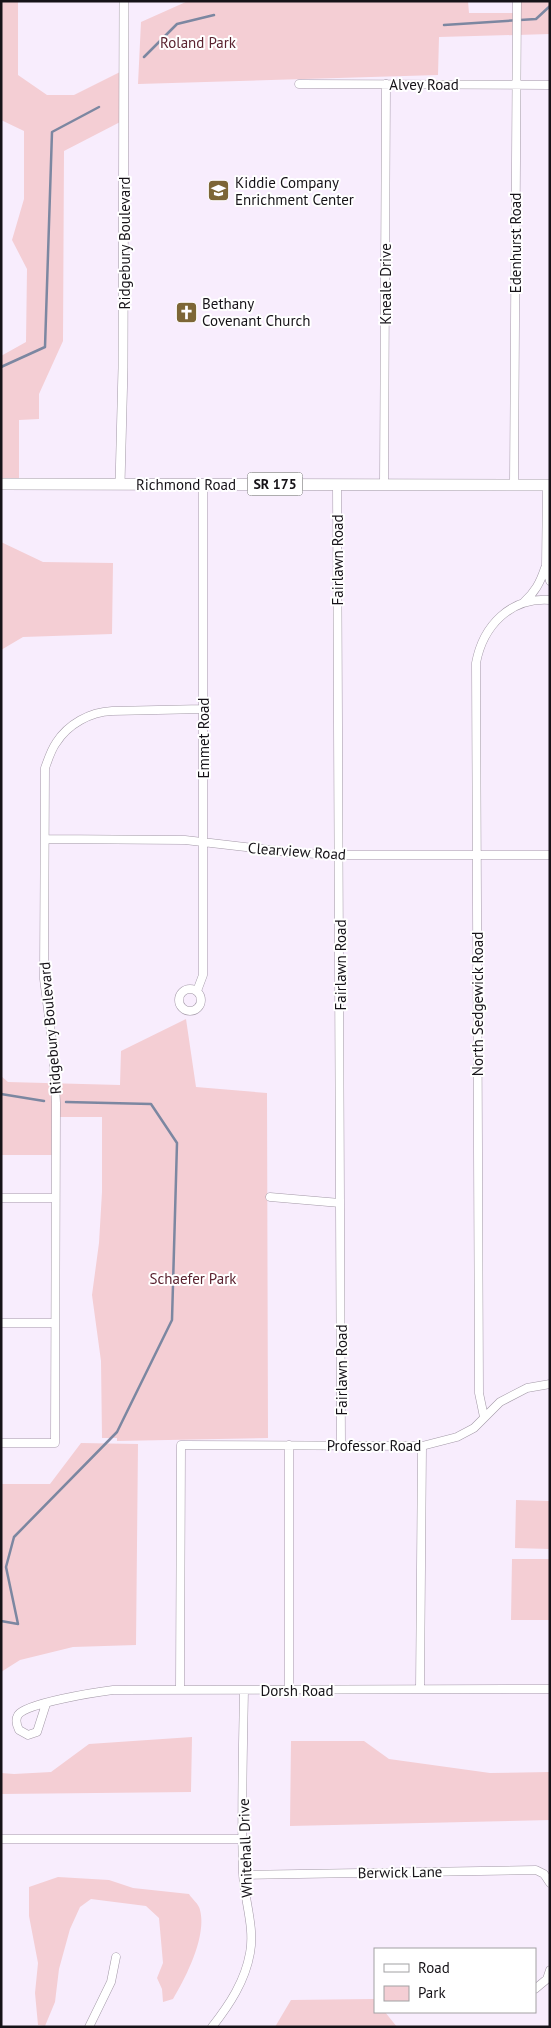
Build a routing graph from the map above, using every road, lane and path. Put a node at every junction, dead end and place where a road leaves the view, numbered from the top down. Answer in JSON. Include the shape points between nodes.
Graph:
{"nodes":[{"id":1,"x":124,"y":1,"type":"edge"},
{"id":2,"x":517,"y":1,"type":"edge"},
{"id":3,"x":299,"y":84,"type":"dead end"},
{"id":4,"x":386,"y":84,"type":"junction"},
{"id":5,"x":517,"y":84,"type":"junction"},
{"id":6,"x":550,"y":85,"type":"edge"},
{"id":7,"x":1,"y":484,"type":"edge"},
{"id":8,"x":120,"y":484,"type":"junction"},
{"id":9,"x":203,"y":484,"type":"junction"},
{"id":10,"x":337,"y":484,"type":"junction"},
{"id":11,"x":384,"y":484,"type":"junction"},
{"id":12,"x":514,"y":484,"type":"junction"},
{"id":13,"x":548,"y":485,"type":"edge"},
{"id":14,"x":546,"y":566,"type":"junction"},
{"id":15,"x":550,"y":581,"type":"edge"},
{"id":16,"x":550,"y":600,"type":"edge"},
{"id":17,"x":520,"y":604,"type":"junction"},
{"id":18,"x":203,"y":710,"type":"junction"},
{"id":19,"x":45,"y":839,"type":"junction"},
{"id":20,"x":204,"y":842,"type":"junction"},
{"id":21,"x":339,"y":855,"type":"junction"},
{"id":22,"x":477,"y":855,"type":"junction"},
{"id":23,"x":550,"y":855,"type":"edge"},
{"id":24,"x":197,"y":991,"type":"dead end"},
{"id":25,"x":270,"y":1197,"type":"dead end"},
{"id":26,"x":1,"y":1198,"type":"edge"},
{"id":27,"x":56,"y":1198,"type":"junction"},
{"id":28,"x":340,"y":1203,"type":"junction"},
{"id":29,"x":1,"y":1323,"type":"edge"},
{"id":30,"x":55,"y":1323,"type":"junction"},
{"id":31,"x":550,"y":1384,"type":"edge"},
{"id":32,"x":484,"y":1418,"type":"junction"},
{"id":33,"x":1,"y":1443,"type":"edge"},
{"id":34,"x":289,"y":1445,"type":"junction"},
{"id":35,"x":341,"y":1445,"type":"junction"},
{"id":36,"x":422,"y":1446,"type":"junction"},
{"id":37,"x":420,"y":1689,"type":"junction"},
{"id":38,"x":550,"y":1689,"type":"edge"},
{"id":39,"x":180,"y":1690,"type":"junction"},
{"id":40,"x":244,"y":1690,"type":"junction"},
{"id":41,"x":289,"y":1690,"type":"junction"},
{"id":42,"x":46,"y":1704,"type":"junction"},
{"id":43,"x":1,"y":1838,"type":"edge"},
{"id":44,"x":242,"y":1839,"type":"junction"},
{"id":45,"x":243,"y":1875,"type":"junction"},
{"id":46,"x":550,"y":1883,"type":"edge"},
{"id":47,"x":116,"y":1957,"type":"dead end"},
{"id":48,"x":550,"y":1970,"type":"edge"},
{"id":49,"x":536,"y":1988,"type":"edge"},
{"id":50,"x":89,"y":2027,"type":"edge"},
{"id":51,"x":212,"y":2027,"type":"edge"}],
"edges":[{"from":1,"to":8,"type":"street","name":"Ridgebury Boulevard"},
{"from":2,"to":5,"type":"street","name":"Edenhurst Road"},
{"from":3,"to":4,"type":"street","name":"Alvey Road"},
{"from":4,"to":5,"type":"street","name":"Alvey Road"},
{"from":4,"to":11,"type":"street","name":"Kneale Drive"},
{"from":5,"to":6,"type":"street","name":"Alvey Road"},
{"from":5,"to":12,"type":"street","name":"Edenhurst Road"},
{"from":7,"to":8,"type":"main road","name":"Richmond Road","number":"SR 175"},
{"from":8,"to":9,"type":"main road","name":"Richmond Road","number":"SR 175"},
{"from":9,"to":10,"type":"main road","name":"Richmond Road","number":"SR 175"},
{"from":9,"to":18,"type":"street","name":"Emmet Road"},
{"from":10,"to":11,"type":"main road","name":"Richmond Road","number":"SR 175"},
{"from":10,"to":21,"type":"street","name":"Fairlawn Road"},
{"from":11,"to":12,"type":"main road","name":"Richmond Road","number":"SR 175"},
{"from":12,"to":13,"type":"main road","name":"Richmond Road","number":"SR 175"},
{"from":13,"to":14,"type":"street"},
{"from":14,"to":15,"type":"street"},
{"from":14,"to":17,"type":"street","name":"North Sedgewick Road","via":[[534,593]]},
{"from":16,"to":17,"type":"street"},
{"from":17,"to":22,"type":"street","name":"North Sedgewick Road","via":[[497,618],[478,651]]},
{"from":18,"to":19,"type":"street","name":"Ridgebury Boulevard","via":[[100,712],[69,728],[56,743],[45,768]]},
{"from":18,"to":20,"type":"street","name":"Emmet Road"},
{"from":19,"to":20,"type":"street","name":"Clearview Road"},
{"from":19,"to":27,"type":"street","name":"Ridgebury Boulevard","via":[[44,979],[55,1070]]},
{"from":20,"to":21,"type":"street","name":"Clearview Road"},
{"from":20,"to":24,"type":"street","name":"Emmet Road","via":[[204,975]]},
{"from":21,"to":22,"type":"street","name":"Clearview Road"},
{"from":21,"to":28,"type":"street","name":"Fairlawn Road"},
{"from":22,"to":23,"type":"street","name":"Clearview Road"},
{"from":22,"to":32,"type":"street","name":"North Sedgewick Road","via":[[479,1393]]},
{"from":25,"to":28,"type":"street"},
{"from":26,"to":27,"type":"street"},
{"from":27,"to":30,"type":"street","name":"Ridgebury Boulevard"},
{"from":28,"to":35,"type":"street","name":"Fairlawn Road"},
{"from":29,"to":30,"type":"street"},
{"from":30,"to":33,"type":"street","name":"Ridgebury Boulevard","via":[[56,1443]]},
{"from":31,"to":32,"type":"street","name":"Professor Road","via":[[527,1388],[500,1402]]},
{"from":32,"to":36,"type":"street","name":"Professor Road","via":[[457,1437]]},
{"from":34,"to":35,"type":"street","name":"Professor Road"},
{"from":34,"to":39,"type":"street","name":"Professor Road","via":[[181,1445]]},
{"from":34,"to":41,"type":"street"},
{"from":35,"to":36,"type":"street","name":"Professor Road"},
{"from":36,"to":37,"type":"street"},
{"from":37,"to":38,"type":"street","name":"Dorsh Road"},
{"from":37,"to":41,"type":"street","name":"Dorsh Road"},
{"from":39,"to":40,"type":"street","name":"Dorsh Road"},
{"from":39,"to":42,"type":"street","name":"Dorsh Road","via":[[113,1690]]},
{"from":40,"to":41,"type":"street","name":"Dorsh Road"},
{"from":40,"to":44,"type":"street","name":"Whitehall Drive"},
{"from":42,"to":42,"type":"street","name":"Dorsh Road","via":[[37,1732],[28,1735],[19,1730],[18,1715]]},
{"from":43,"to":44,"type":"street"},
{"from":44,"to":45,"type":"street","name":"Whitehall Drive"},
{"from":45,"to":46,"type":"street","name":"Berwick Lane","via":[[536,1870],[544,1874]]},
{"from":45,"to":51,"type":"street","name":"Whitehall Drive","via":[[250,1921],[250,1951],[239,1989]]},
{"from":47,"to":50,"type":"street","via":[[111,1982]]},
{"from":48,"to":49,"type":"street","via":[[547,1979]]}]}
